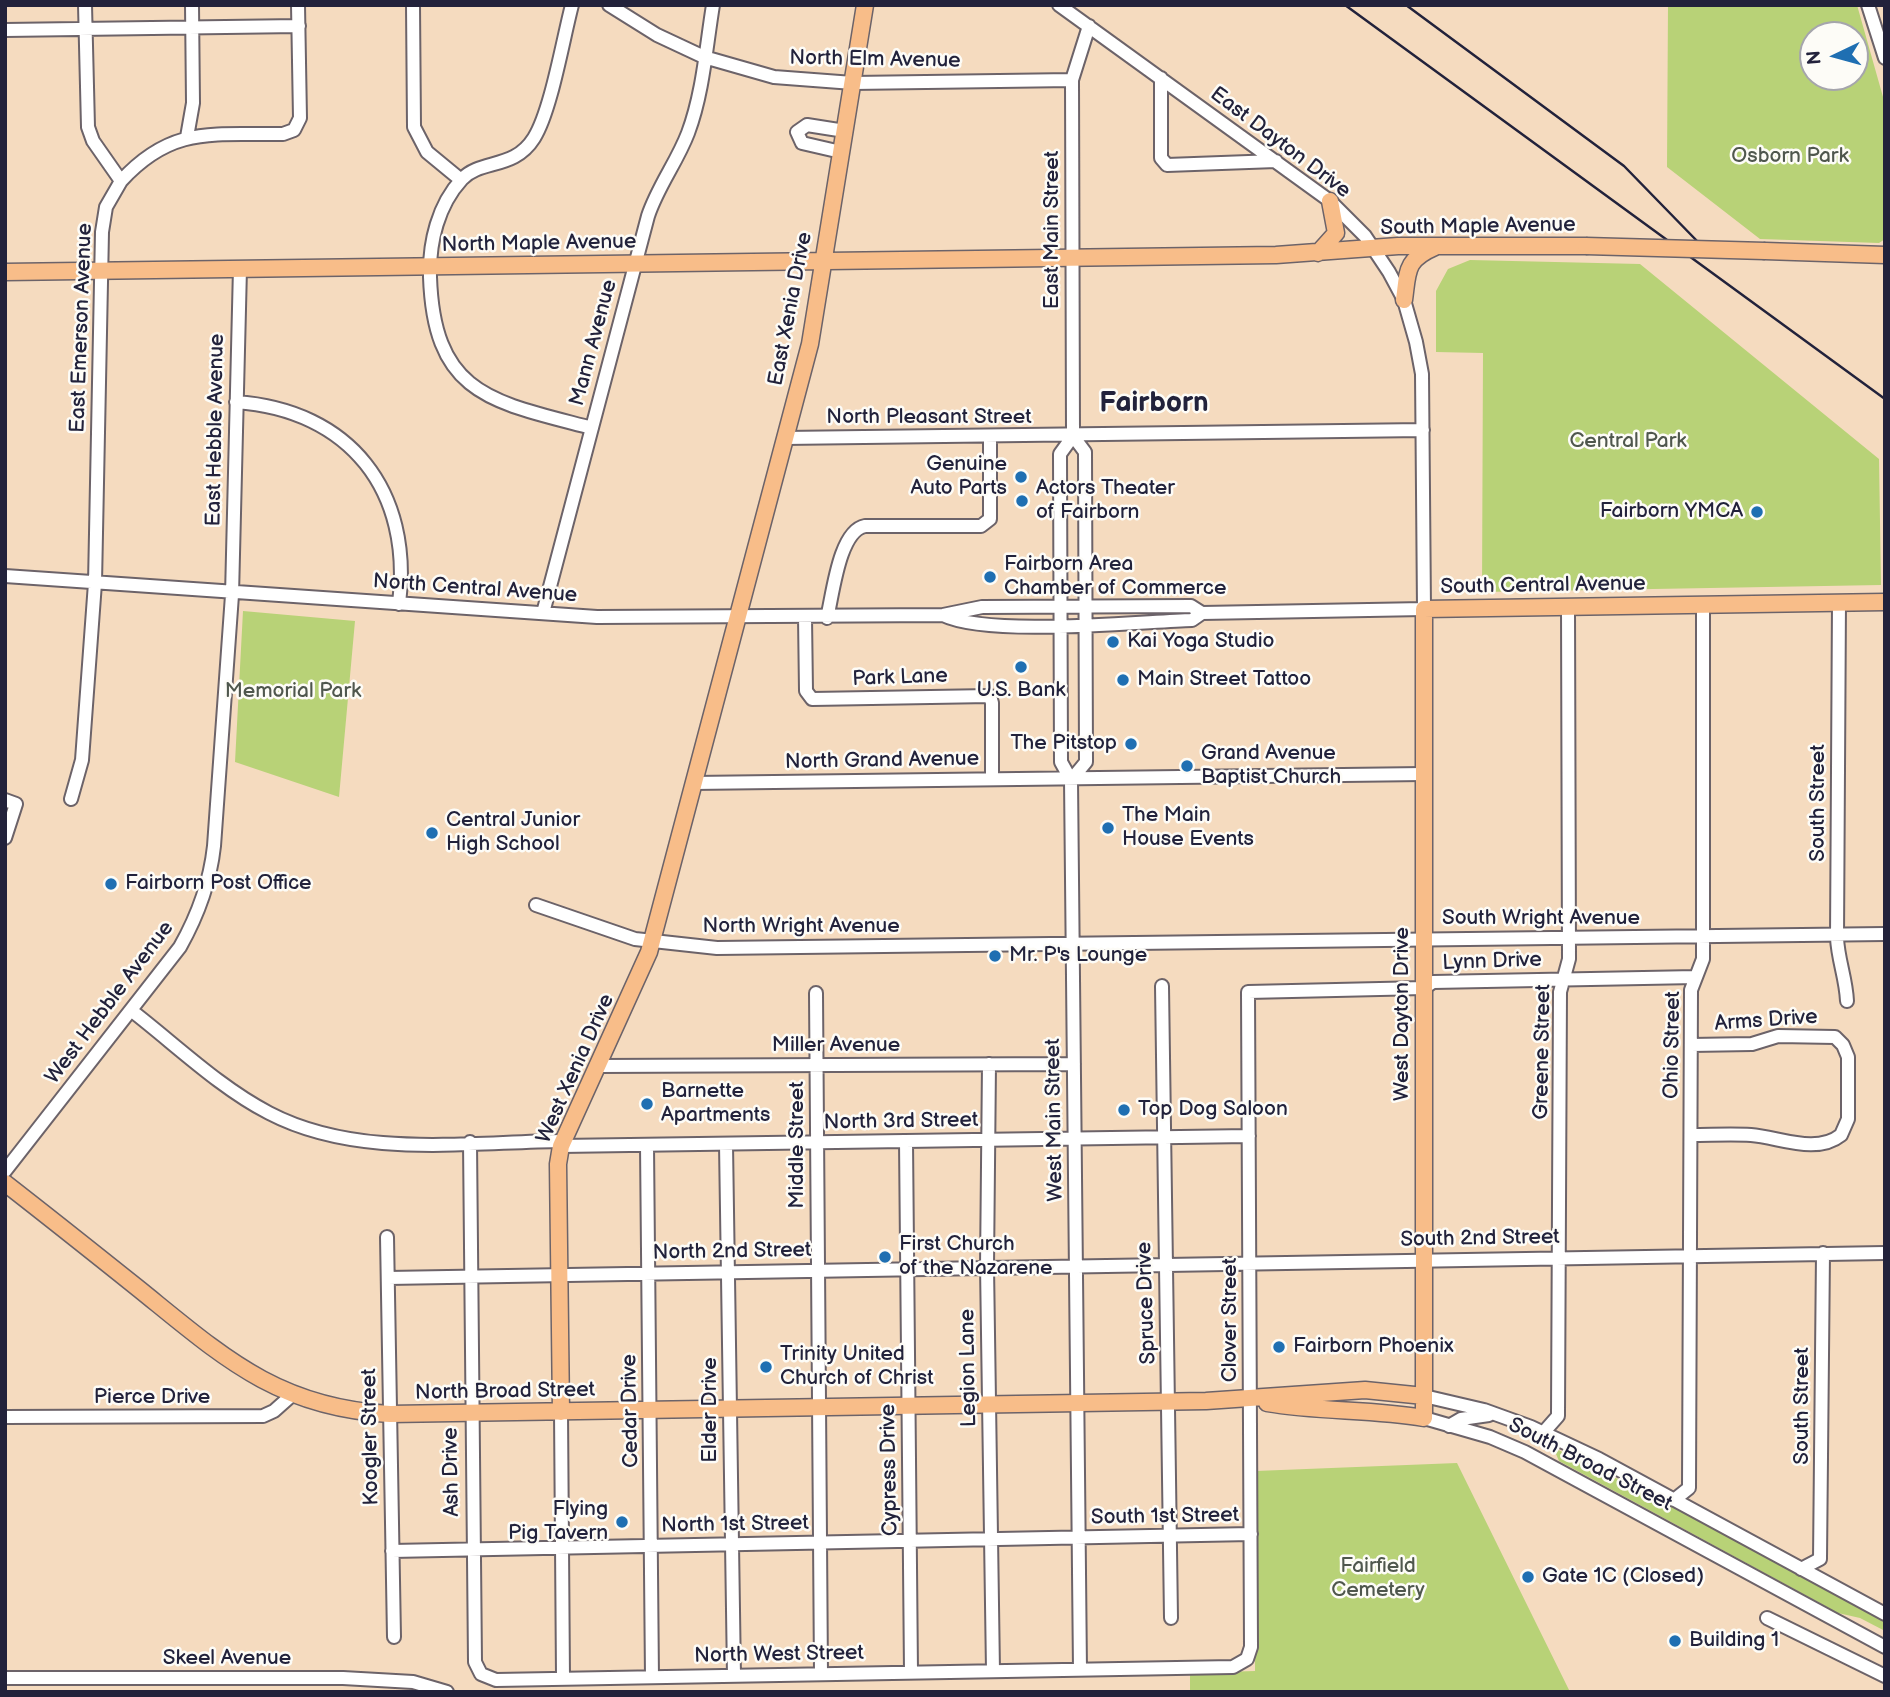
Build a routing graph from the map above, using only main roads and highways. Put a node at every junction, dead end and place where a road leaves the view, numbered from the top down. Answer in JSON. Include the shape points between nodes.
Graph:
{"nodes":[{"id":1,"x":865,"y":5,"type":"edge"},
{"id":2,"x":1330,"y":201,"type":"road end"},
{"id":3,"x":1436,"y":246,"type":"junction"},
{"id":4,"x":1318,"y":253,"type":"junction"},
{"id":5,"x":1885,"y":255,"type":"edge"},
{"id":6,"x":1072,"y":257,"type":"joint"},
{"id":7,"x":823,"y":260,"type":"junction"},
{"id":8,"x":5,"y":272,"type":"edge"},
{"id":9,"x":1404,"y":300,"type":"road end"},
{"id":10,"x":1885,"y":602,"type":"edge"},
{"id":11,"x":1423,"y":609,"type":"joint"},
{"id":12,"x":737,"y":617,"type":"joint"},
{"id":13,"x":5,"y":1183,"type":"edge"},
{"id":14,"x":1424,"y":1396,"type":"junction"},
{"id":15,"x":1251,"y":1400,"type":"junction"},
{"id":16,"x":1077,"y":1403,"type":"joint"},
{"id":17,"x":561,"y":1412,"type":"junction"},
{"id":18,"x":1424,"y":1418,"type":"joint"}],
"edges":[{"from":1,"to":7,"type":"main road","name":"East Xenia Drive"},
{"from":2,"to":4,"type":"main road","via":[[1336,233]]},
{"from":3,"to":4,"type":"main road","name":"South Maple Avenue"},
{"from":3,"to":5,"type":"main road","name":"South Maple Avenue","bridge":true},
{"from":3,"to":9,"type":"main road","via":[[1413,259]]},
{"from":4,"to":6,"type":"main road","name":"South Maple Avenue"},
{"from":6,"to":7,"type":"main road","name":"North Maple Avenue"},
{"from":7,"to":8,"type":"main road","name":"North Maple Avenue"},
{"from":7,"to":12,"type":"main road","name":"East Xenia Drive","via":[[810,344]]},
{"from":10,"to":11,"type":"main road","name":"South Central Avenue"},
{"from":11,"to":14,"type":"main road","name":"West Dayton Drive"},
{"from":12,"to":17,"type":"main road","name":"West Xenia Drive","via":[[647,959],[561,1144]]},
{"from":13,"to":17,"type":"main road","name":"North Broad Street","via":[[226,1359],[292,1395],[335,1408],[390,1414]]},
{"from":14,"to":15,"type":"main road","name":"South Broad Street","via":[[1365,1390]]},
{"from":14,"to":18,"type":"main road","name":"West Dayton Drive"},
{"from":15,"to":16,"type":"main road","name":"South Broad Street"},
{"from":15,"to":18,"type":"main road","name":"South Broad Street"},
{"from":16,"to":17,"type":"main road","name":"North Broad Street"}]}
